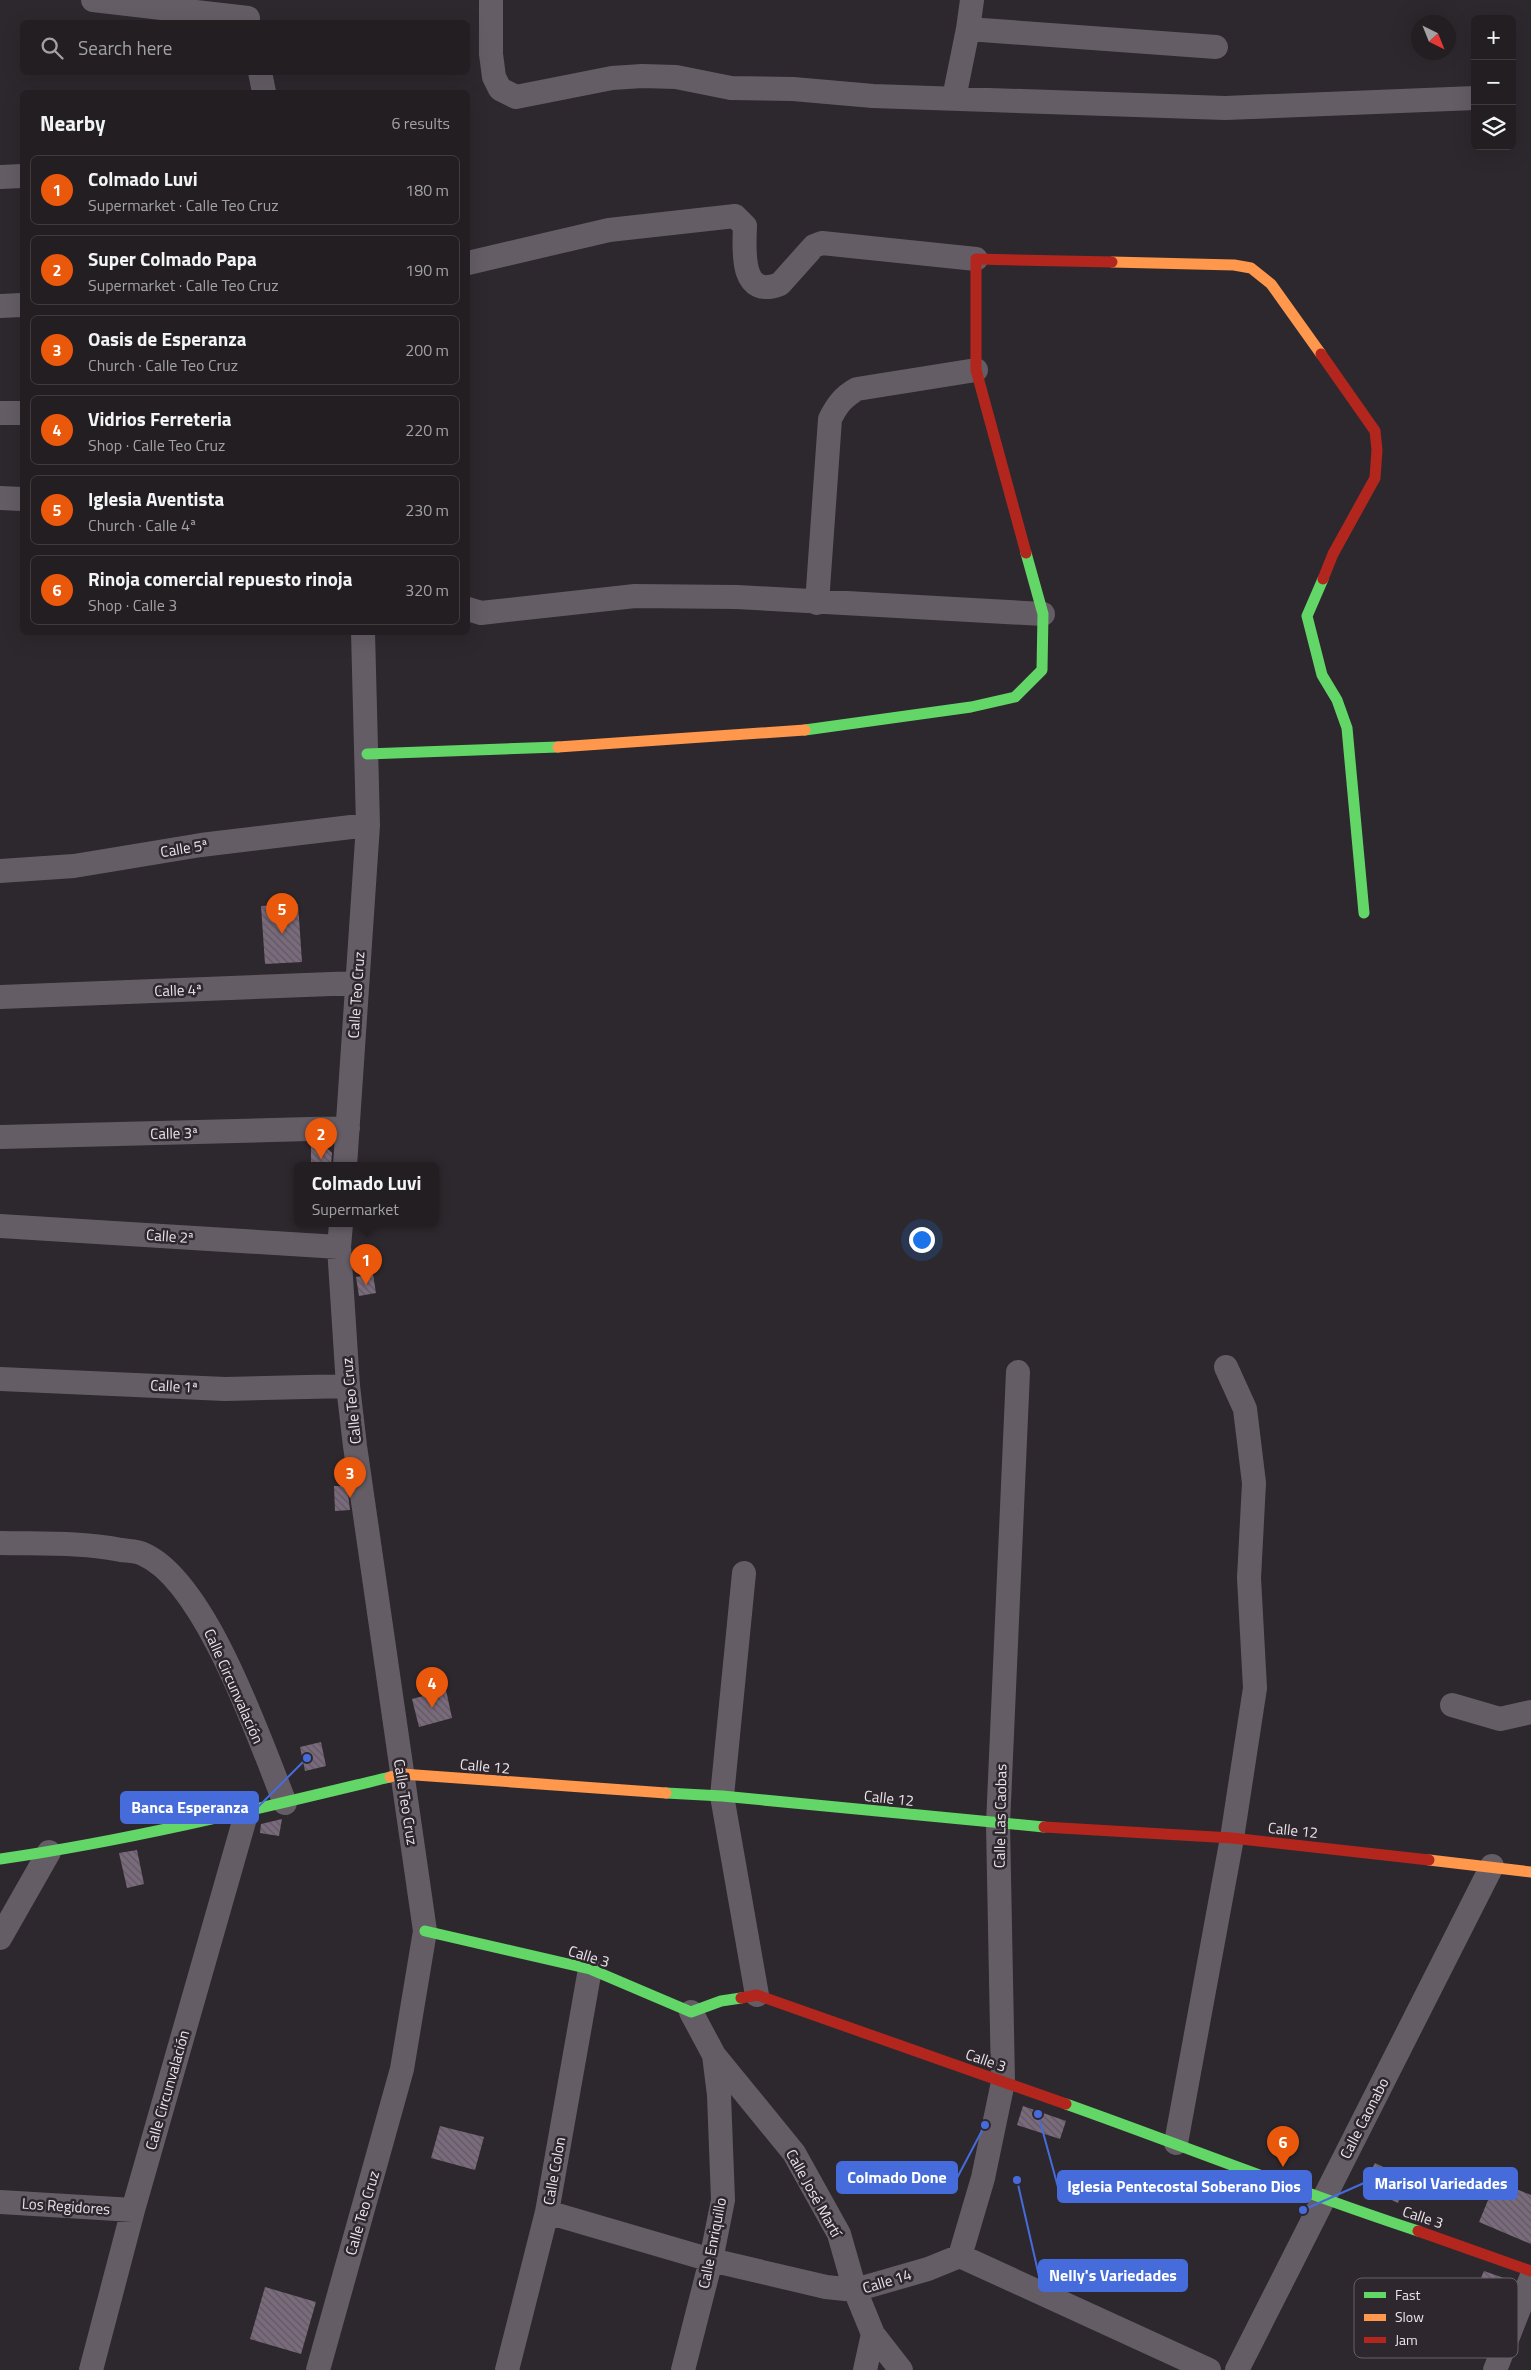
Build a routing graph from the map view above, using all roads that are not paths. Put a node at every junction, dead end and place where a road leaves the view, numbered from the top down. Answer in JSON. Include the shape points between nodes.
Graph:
{"nodes":[{"id":1,"x":93,"y":0,"type":"edge"},
{"id":2,"x":491,"y":0,"type":"edge"},
{"id":3,"x":972,"y":0,"type":"edge"},
{"id":4,"x":249,"y":13,"type":"edge"},
{"id":5,"x":968,"y":29,"type":"junction"},
{"id":6,"x":1216,"y":48,"type":"dead end"},
{"id":7,"x":261,"y":75,"type":"edge"},
{"id":8,"x":264,"y":90,"type":"edge"},
{"id":9,"x":954,"y":98,"type":"junction"},
{"id":10,"x":1471,"y":98,"type":"edge"},
{"id":11,"x":20,"y":176,"type":"edge"},
{"id":12,"x":0,"y":177,"type":"edge"},
{"id":13,"x":976,"y":259,"type":"junction"},
{"id":14,"x":470,"y":263,"type":"edge"},
{"id":15,"x":20,"y":305,"type":"edge"},
{"id":16,"x":0,"y":306,"type":"edge"},
{"id":17,"x":976,"y":370,"type":"junction"},
{"id":18,"x":0,"y":413,"type":"edge"},
{"id":19,"x":20,"y":413,"type":"edge"},
{"id":20,"x":0,"y":498,"type":"edge"},
{"id":21,"x":20,"y":499,"type":"edge"},
{"id":22,"x":817,"y":603,"type":"junction"},
{"id":23,"x":470,"y":610,"type":"edge"},
{"id":24,"x":1043,"y":614,"type":"junction"},
{"id":25,"x":363,"y":635,"type":"edge"},
{"id":26,"x":367,"y":754,"type":"junction"},
{"id":27,"x":368,"y":825,"type":"junction"},
{"id":28,"x":0,"y":871,"type":"edge"},
{"id":29,"x":1364,"y":913,"type":"dead end"},
{"id":30,"x":357,"y":983,"type":"junction"},
{"id":31,"x":0,"y":998,"type":"edge"},
{"id":32,"x":348,"y":1128,"type":"junction"},
{"id":33,"x":0,"y":1137,"type":"edge"},
{"id":34,"x":345,"y":1162,"type":"edge"},
{"id":35,"x":0,"y":1226,"type":"edge"},
{"id":36,"x":340,"y":1235,"type":"edge"},
{"id":37,"x":1226,"y":1367,"type":"dead end"},
{"id":38,"x":1018,"y":1372,"type":"dead end"},
{"id":39,"x":0,"y":1378,"type":"edge"},
{"id":40,"x":348,"y":1386,"type":"junction"},
{"id":41,"x":0,"y":1543,"type":"edge"},
{"id":42,"x":744,"y":1573,"type":"dead end"},
{"id":43,"x":1452,"y":1705,"type":"dead end"},
{"id":44,"x":1531,"y":1712,"type":"edge"},
{"id":45,"x":402,"y":1774,"type":"junction"},
{"id":46,"x":722,"y":1796,"type":"junction"},
{"id":47,"x":285,"y":1803,"type":"junction"},
{"id":48,"x":247,"y":1811,"type":"junction"},
{"id":49,"x":998,"y":1824,"type":"junction"},
{"id":50,"x":1232,"y":1838,"type":"junction"},
{"id":51,"x":49,"y":1852,"type":"junction"},
{"id":52,"x":0,"y":1859,"type":"edge"},
{"id":53,"x":1492,"y":1866,"type":"junction"},
{"id":54,"x":1531,"y":1872,"type":"edge"},
{"id":55,"x":425,"y":1931,"type":"junction"},
{"id":56,"x":0,"y":1938,"type":"edge"},
{"id":57,"x":590,"y":1970,"type":"junction"},
{"id":58,"x":757,"y":1995,"type":"junction"},
{"id":59,"x":691,"y":2012,"type":"junction"},
{"id":60,"x":714,"y":2055,"type":"junction"},
{"id":61,"x":1003,"y":2082,"type":"junction"},
{"id":62,"x":1176,"y":2143,"type":"junction"},
{"id":63,"x":1323,"y":2200,"type":"junction"},
{"id":64,"x":0,"y":2202,"type":"edge"},
{"id":65,"x":133,"y":2210,"type":"junction"},
{"id":66,"x":547,"y":2212,"type":"junction"},
{"id":67,"x":960,"y":2256,"type":"junction"},
{"id":68,"x":711,"y":2260,"type":"junction"},
{"id":69,"x":1531,"y":2271,"type":"edge"},
{"id":70,"x":1531,"y":2278,"type":"edge"},
{"id":71,"x":855,"y":2290,"type":"junction"},
{"id":72,"x":1518,"y":2311,"type":"edge"},
{"id":73,"x":873,"y":2334,"type":"junction"},
{"id":74,"x":1500,"y":2358,"type":"edge"},
{"id":75,"x":91,"y":2370,"type":"edge"},
{"id":76,"x":318,"y":2370,"type":"edge"},
{"id":77,"x":507,"y":2370,"type":"edge"},
{"id":78,"x":683,"y":2370,"type":"edge"},
{"id":79,"x":864,"y":2370,"type":"edge"},
{"id":80,"x":901,"y":2370,"type":"edge"},
{"id":81,"x":1209,"y":2370,"type":"edge"},
{"id":82,"x":1237,"y":2370,"type":"edge"},
{"id":83,"x":1495,"y":2370,"type":"edge"}],
"edges":[{"from":1,"to":4,"type":"street"},
{"from":2,"to":9,"type":"street","via":[[494,77],[500,89],[516,97],[612,78],[642,76],[676,77],[731,88]]},
{"from":3,"to":5,"type":"street"},
{"from":5,"to":6,"type":"street"},
{"from":5,"to":9,"type":"street"},
{"from":7,"to":8,"type":"street"},
{"from":9,"to":10,"type":"street","via":[[1224,108]]},
{"from":11,"to":12,"type":"street"},
{"from":13,"to":14,"type":"street","via":[[822,243],[814,246],[780,284],[760,286],[750,278],[746,268],[745,226],[735,216],[609,230]]},
{"from":13,"to":17,"type":"street"},
{"from":13,"to":29,"type":"street","via":[[1234,264],[1251,268],[1271,284],[1375,431],[1374,478],[1334,554],[1307,616],[1322,675],[1337,700],[1347,728]]},
{"from":15,"to":16,"type":"street"},
{"from":17,"to":22,"type":"street","via":[[857,389],[844,397],[835,410],[830,420]]},
{"from":17,"to":24,"type":"street"},
{"from":18,"to":19,"type":"street"},
{"from":20,"to":21,"type":"street"},
{"from":22,"to":23,"type":"street","via":[[737,596],[635,596],[481,613]]},
{"from":22,"to":24,"type":"street"},
{"from":24,"to":26,"type":"street","via":[[1042,670],[1016,697],[971,707],[825,729],[522,750]]},
{"from":25,"to":26,"type":"street","name":"Calle Teo Cruz"},
{"from":26,"to":27,"type":"street","name":"Calle Teo Cruz"},
{"from":27,"to":28,"type":"street","name":"Calle 5ª","via":[[201,845],[74,866]]},
{"from":27,"to":30,"type":"street","name":"Calle Teo Cruz"},
{"from":30,"to":31,"type":"street","name":"Calle 4ª"},
{"from":30,"to":32,"type":"street","name":"Calle Teo Cruz"},
{"from":32,"to":33,"type":"street","name":"Calle 3ª"},
{"from":32,"to":34,"type":"street","name":"Calle Teo Cruz"},
{"from":35,"to":36,"type":"street","name":"Calle 2ª"},
{"from":36,"to":40,"type":"street","name":"Calle Teo Cruz"},
{"from":37,"to":50,"type":"street","via":[[1245,1409],[1254,1483],[1249,1578],[1254,1688]]},
{"from":38,"to":49,"type":"street","name":"Calle Las Caobas"},
{"from":39,"to":40,"type":"street","name":"Calle 1ª","via":[[225,1389]]},
{"from":40,"to":45,"type":"street","name":"Calle Teo Cruz"},
{"from":41,"to":47,"type":"street","name":"Calle Circunvalación","via":[[102,1546],[143,1554],[168,1570],[187,1592],[217,1642]]},
{"from":42,"to":46,"type":"street"},
{"from":43,"to":44,"type":"street","via":[[1500,1719]]},
{"from":45,"to":46,"type":"street","name":"Calle 12"},
{"from":45,"to":47,"type":"street","name":"Calle 12"},
{"from":45,"to":55,"type":"street","name":"Calle Teo Cruz"},
{"from":46,"to":49,"type":"street","name":"Calle 12"},
{"from":46,"to":58,"type":"street"},
{"from":47,"to":48,"type":"street","name":"Calle 12"},
{"from":48,"to":51,"type":"street","name":"Calle 12"},
{"from":48,"to":65,"type":"street","name":"Calle Circunvalación"},
{"from":49,"to":50,"type":"street","name":"Calle 12"},
{"from":49,"to":61,"type":"street","name":"Calle Las Caobas"},
{"from":50,"to":53,"type":"street","name":"Calle 12"},
{"from":50,"to":62,"type":"street"},
{"from":51,"to":52,"type":"street","name":"Calle 12"},
{"from":51,"to":56,"type":"street"},
{"from":53,"to":54,"type":"street","name":"Calle 12"},
{"from":53,"to":63,"type":"street","name":"Calle Caonabo"},
{"from":55,"to":57,"type":"street","name":"Calle 3"},
{"from":55,"to":76,"type":"street","name":"Calle Teo Cruz","via":[[402,2069]]},
{"from":57,"to":59,"type":"street","name":"Calle 3"},
{"from":57,"to":66,"type":"street","name":"Calle Colon"},
{"from":58,"to":59,"type":"street","name":"Calle 3","via":[[721,2001]]},
{"from":58,"to":61,"type":"street","name":"Calle 3"},
{"from":59,"to":60,"type":"street","name":"Calle José Martí"},
{"from":60,"to":68,"type":"street","name":"Calle Enriquillo","via":[[719,2095],[722,2200]]},
{"from":60,"to":71,"type":"street","name":"Calle José Martí","via":[[794,2153],[839,2234]]},
{"from":61,"to":62,"type":"street","name":"Calle 3"},
{"from":61,"to":67,"type":"street","name":"Calle Las Caobas","via":[[983,2178]]},
{"from":62,"to":63,"type":"street","name":"Calle 3"},
{"from":63,"to":69,"type":"street","name":"Calle 3"},
{"from":63,"to":82,"type":"street","name":"Calle Caonabo"},
{"from":64,"to":65,"type":"street","name":"Los Regidores"},
{"from":65,"to":75,"type":"street","name":"Calle Circunvalación"},
{"from":66,"to":68,"type":"street","name":"Calle 14"},
{"from":66,"to":77,"type":"street","name":"Calle Colon"},
{"from":67,"to":71,"type":"street","name":"Calle 14","via":[[928,2269]]},
{"from":67,"to":81,"type":"street"},
{"from":68,"to":71,"type":"street","name":"Calle 14","via":[[826,2287]]},
{"from":68,"to":78,"type":"street","name":"Calle Enriquillo"},
{"from":70,"to":72,"type":"street"},
{"from":71,"to":73,"type":"street","name":"Calle José Martí"},
{"from":73,"to":79,"type":"street"},
{"from":73,"to":80,"type":"street","name":"Calle José Martí"},
{"from":74,"to":83,"type":"street"}]}
